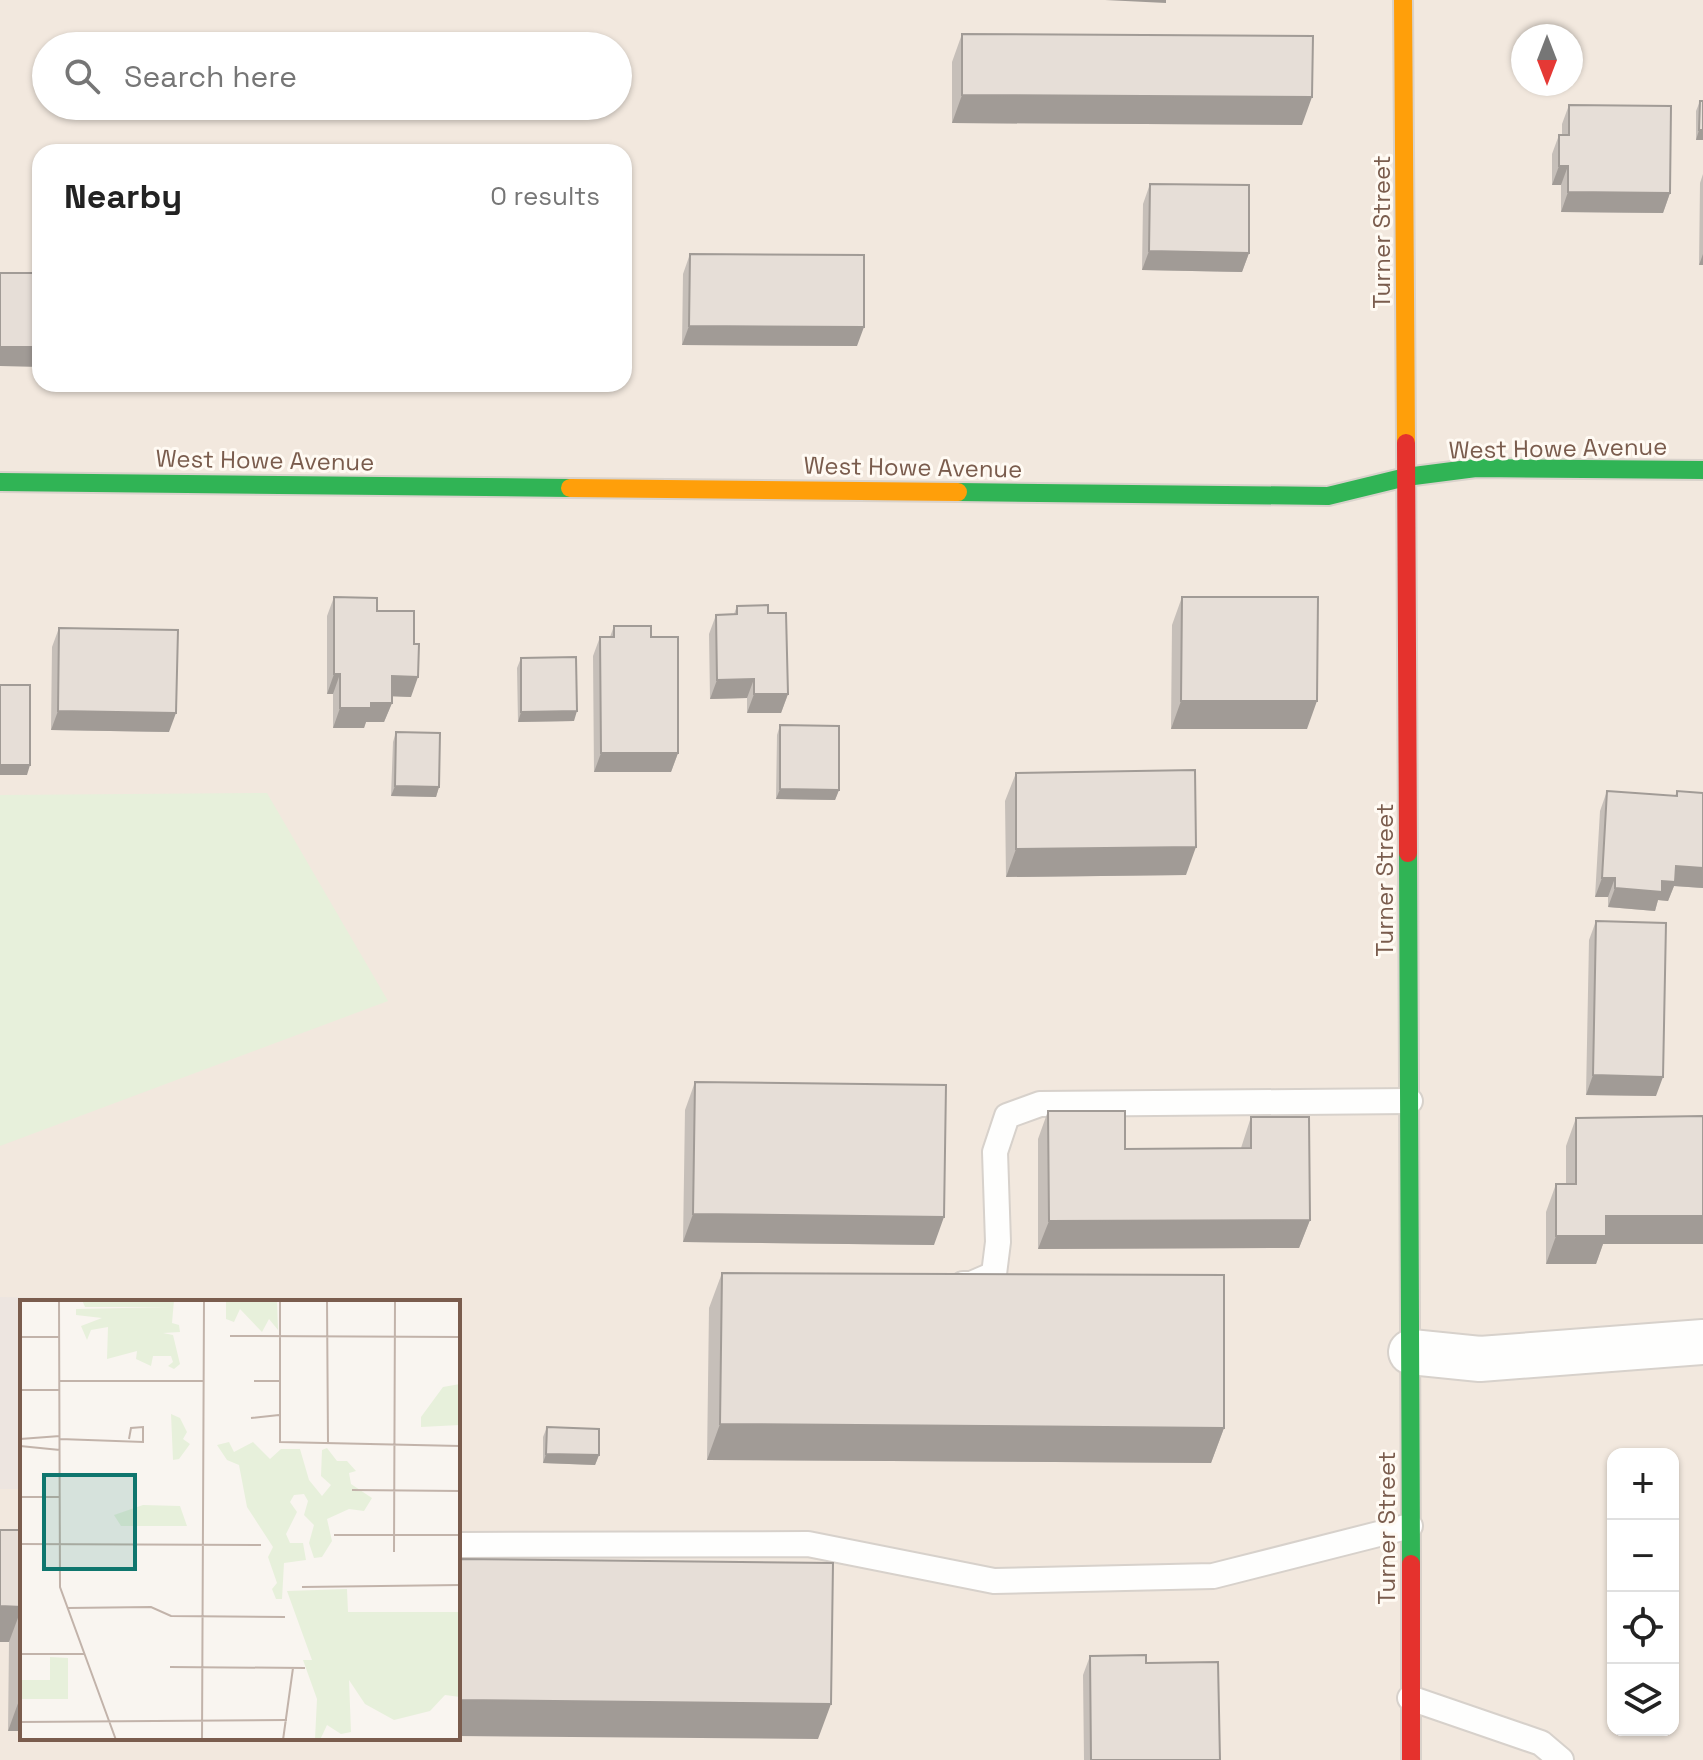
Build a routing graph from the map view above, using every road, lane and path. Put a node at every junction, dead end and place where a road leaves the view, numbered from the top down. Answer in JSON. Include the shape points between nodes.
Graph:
{"nodes":[{"id":1,"x":1403,"y":0,"type":"edge"},
{"id":2,"x":1703,"y":470,"type":"edge"},
{"id":3,"x":1406,"y":477,"type":"junction"},
{"id":4,"x":0,"y":482,"type":"edge"},
{"id":5,"x":1410,"y":1101,"type":"junction"},
{"id":6,"x":940,"y":1284,"type":"edge"},
{"id":7,"x":1703,"y":1342,"type":"edge"},
{"id":8,"x":1411,"y":1352,"type":"junction"},
{"id":9,"x":1410,"y":1526,"type":"junction"},
{"id":10,"x":460,"y":1545,"type":"edge"},
{"id":11,"x":1410,"y":1698,"type":"junction"},
{"id":12,"x":1411,"y":1760,"type":"edge"},
{"id":13,"x":1561,"y":1760,"type":"edge"}],
"edges":[{"from":1,"to":3,"type":"street","name":"Turner Street"},
{"from":2,"to":3,"type":"street","name":"West Howe Avenue","via":[[1476,468]]},
{"from":3,"to":4,"type":"street","name":"West Howe Avenue","via":[[1328,496]]},
{"from":3,"to":5,"type":"street","name":"Turner Street"},
{"from":5,"to":6,"type":"lane","via":[[1040,1104],[1007,1116],[995,1152],[994,1274],[971,1284]]},
{"from":5,"to":8,"type":"street","name":"Turner Street"},
{"from":7,"to":8,"type":"street","via":[[1480,1359]]},
{"from":8,"to":9,"type":"street","name":"Turner Street"},
{"from":9,"to":10,"type":"lane","via":[[1213,1576],[994,1581],[808,1544]]},
{"from":9,"to":11,"type":"street","name":"Turner Street"},
{"from":11,"to":12,"type":"street","name":"Turner Street"},
{"from":11,"to":13,"type":"lane","via":[[1541,1743]]}]}
